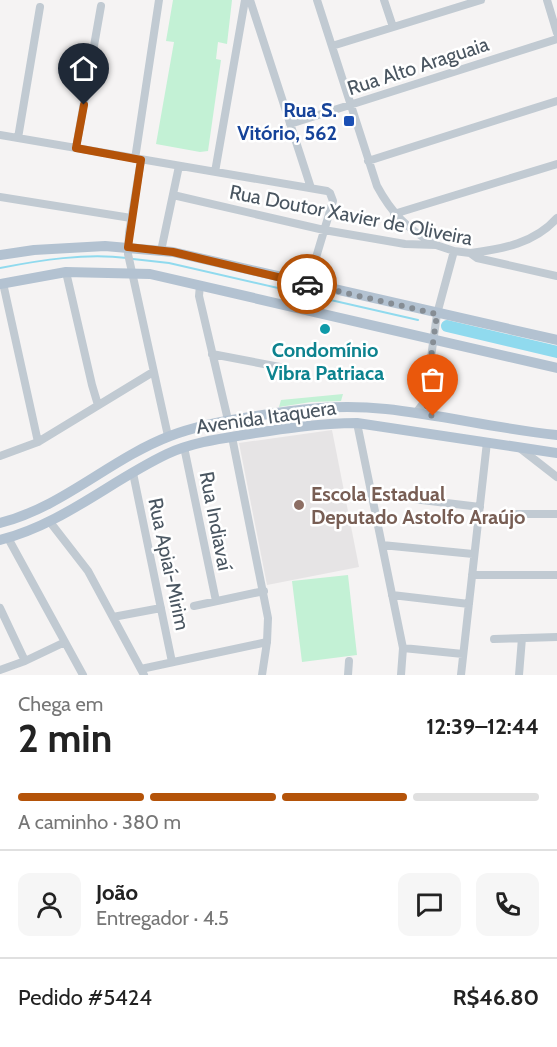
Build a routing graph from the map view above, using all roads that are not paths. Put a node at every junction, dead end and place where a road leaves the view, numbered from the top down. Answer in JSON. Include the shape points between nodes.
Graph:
{"nodes":[{"id":1,"x":159,"y":0,"type":"edge"},
{"id":2,"x":245,"y":0,"type":"edge"},
{"id":3,"x":250,"y":0,"type":"edge"},
{"id":4,"x":317,"y":0,"type":"edge"},
{"id":5,"x":384,"y":0,"type":"edge"},
{"id":6,"x":481,"y":0,"type":"edge"},
{"id":7,"x":546,"y":0,"type":"edge"},
{"id":8,"x":101,"y":6,"type":"dead end"},
{"id":9,"x":40,"y":7,"type":"dead end"},
{"id":10,"x":393,"y":27,"type":"junction"},
{"id":11,"x":557,"y":33,"type":"edge"},
{"id":12,"x":557,"y":39,"type":"edge"},
{"id":13,"x":332,"y":46,"type":"junction"},
{"id":14,"x":557,"y":101,"type":"edge"},
{"id":15,"x":350,"y":105,"type":"junction"},
{"id":16,"x":290,"y":124,"type":"junction"},
{"id":17,"x":0,"y":135,"type":"edge"},
{"id":18,"x":18,"y":138,"type":"junction"},
{"id":19,"x":76,"y":148,"type":"junction"},
{"id":20,"x":138,"y":159,"type":"junction"},
{"id":21,"x":368,"y":161,"type":"junction"},
{"id":22,"x":557,"y":164,"type":"edge"},
{"id":23,"x":179,"y":166,"type":"junction"},
{"id":24,"x":215,"y":172,"type":"junction"},
{"id":25,"x":311,"y":188,"type":"junction"},
{"id":26,"x":173,"y":195,"type":"junction"},
{"id":27,"x":0,"y":197,"type":"edge"},
{"id":28,"x":394,"y":214,"type":"junction"},
{"id":29,"x":132,"y":218,"type":"junction"},
{"id":30,"x":557,"y":218,"type":"edge"},
{"id":31,"x":324,"y":230,"type":"junction"},
{"id":32,"x":436,"y":245,"type":"junction"},
{"id":33,"x":128,"y":250,"type":"junction"},
{"id":34,"x":161,"y":251,"type":"junction"},
{"id":35,"x":454,"y":251,"type":"junction"},
{"id":36,"x":470,"y":254,"type":"junction"},
{"id":37,"x":0,"y":255,"type":"edge"},
{"id":38,"x":131,"y":270,"type":"junction"},
{"id":39,"x":66,"y":272,"type":"junction"},
{"id":40,"x":557,"y":276,"type":"edge"},
{"id":41,"x":1,"y":283,"type":"edge"},
{"id":42,"x":308,"y":284,"type":"junction"},
{"id":43,"x":200,"y":285,"type":"junction"},
{"id":44,"x":437,"y":314,"type":"junction"},
{"id":45,"x":434,"y":339,"type":"junction"},
{"id":46,"x":557,"y":340,"type":"edge"},
{"id":47,"x":212,"y":354,"type":"junction"},
{"id":48,"x":285,"y":368,"type":"dead end"},
{"id":49,"x":557,"y":368,"type":"edge"},
{"id":50,"x":153,"y":372,"type":"junction"},
{"id":51,"x":425,"y":401,"type":"junction"},
{"id":52,"x":98,"y":405,"type":"junction"},
{"id":53,"x":416,"y":413,"type":"junction"},
{"id":54,"x":430,"y":415,"type":"junction"},
{"id":55,"x":228,"y":420,"type":"junction"},
{"id":56,"x":357,"y":423,"type":"junction"},
{"id":57,"x":557,"y":435,"type":"edge"},
{"id":58,"x":168,"y":436,"type":"junction"},
{"id":59,"x":232,"y":437,"type":"junction"},
{"id":60,"x":38,"y":442,"type":"junction"},
{"id":61,"x":487,"y":442,"type":"junction"},
{"id":62,"x":184,"y":447,"type":"junction"},
{"id":63,"x":521,"y":449,"type":"junction"},
{"id":64,"x":557,"y":453,"type":"edge"},
{"id":65,"x":0,"y":456,"type":"edge"},
{"id":66,"x":132,"y":473,"type":"junction"},
{"id":67,"x":557,"y":477,"type":"edge"},
{"id":68,"x":371,"y":494,"type":"junction"},
{"id":69,"x":480,"y":507,"type":"junction"},
{"id":70,"x":510,"y":514,"type":"dead end"},
{"id":71,"x":557,"y":514,"type":"edge"},
{"id":72,"x":50,"y":522,"type":"junction"},
{"id":73,"x":0,"y":523,"type":"edge"},
{"id":74,"x":4,"y":539,"type":"edge"},
{"id":75,"x":382,"y":544,"type":"junction"},
{"id":76,"x":473,"y":554,"type":"junction"},
{"id":77,"x":472,"y":575,"type":"junction"},
{"id":78,"x":557,"y":575,"type":"edge"},
{"id":79,"x":264,"y":591,"type":"junction"},
{"id":80,"x":392,"y":595,"type":"junction"},
{"id":81,"x":216,"y":601,"type":"junction"},
{"id":82,"x":469,"y":604,"type":"junction"},
{"id":83,"x":194,"y":606,"type":"dead end"},
{"id":84,"x":0,"y":608,"type":"edge"},
{"id":85,"x":161,"y":608,"type":"junction"},
{"id":86,"x":112,"y":617,"type":"junction"},
{"id":87,"x":557,"y":637,"type":"edge"},
{"id":88,"x":494,"y":639,"type":"dead end"},
{"id":89,"x":522,"y":639,"type":"junction"},
{"id":90,"x":65,"y":642,"type":"junction"},
{"id":91,"x":267,"y":642,"type":"junction"},
{"id":92,"x":403,"y":648,"type":"junction"},
{"id":93,"x":463,"y":654,"type":"junction"},
{"id":94,"x":25,"y":661,"type":"junction"},
{"id":95,"x":349,"y":661,"type":"dead end"},
{"id":96,"x":172,"y":662,"type":"junction"},
{"id":97,"x":0,"y":670,"type":"edge"},
{"id":98,"x":142,"y":672,"type":"edge"},
{"id":99,"x":82,"y":675,"type":"edge"},
{"id":100,"x":262,"y":675,"type":"edge"},
{"id":101,"x":348,"y":675,"type":"edge"},
{"id":102,"x":401,"y":675,"type":"edge"},
{"id":103,"x":461,"y":675,"type":"edge"},
{"id":104,"x":519,"y":675,"type":"edge"}],
"edges":[{"from":1,"to":20,"type":"street"},
{"from":2,"to":24,"type":"street"},
{"from":3,"to":16,"type":"street"},
{"from":4,"to":13,"type":"street"},
{"from":5,"to":10,"type":"street"},
{"from":6,"to":10,"type":"street"},
{"from":7,"to":11,"type":"street"},
{"from":8,"to":19,"type":"street"},
{"from":9,"to":18,"type":"street"},
{"from":10,"to":13,"type":"street"},
{"from":12,"to":15,"type":"street","name":"Rua Alto Araguaia"},
{"from":13,"to":15,"type":"street"},
{"from":14,"to":21,"type":"street"},
{"from":15,"to":16,"type":"street","name":"Rua Alto Araguaia"},
{"from":15,"to":21,"type":"street"},
{"from":16,"to":25,"type":"street"},
{"from":17,"to":18,"type":"street"},
{"from":18,"to":19,"type":"street"},
{"from":19,"to":20,"type":"street"},
{"from":20,"to":23,"type":"street"},
{"from":20,"to":29,"type":"street"},
{"from":21,"to":28,"type":"street"},
{"from":22,"to":28,"type":"street"},
{"from":23,"to":24,"type":"street"},
{"from":23,"to":26,"type":"street"},
{"from":24,"to":25,"type":"street"},
{"from":25,"to":31,"type":"street","via":[[327,191],[333,197]]},
{"from":26,"to":31,"type":"street","name":"Rua Doutor Xavier de Oliveira"},
{"from":26,"to":34,"type":"street"},
{"from":27,"to":29,"type":"street"},
{"from":28,"to":32,"type":"street","via":[[415,234]]},
{"from":29,"to":33,"type":"street"},
{"from":30,"to":36,"type":"street","via":[[533,238]]},
{"from":31,"to":32,"type":"street","name":"Rua Doutor Xavier de Oliveira","via":[[405,244]]},
{"from":31,"to":42,"type":"street"},
{"from":32,"to":35,"type":"street","name":"Rua Doutor Xavier de Oliveira"},
{"from":33,"to":34,"type":"main road"},
{"from":33,"to":37,"type":"main road","via":[[69,247]]},
{"from":33,"to":38,"type":"street"},
{"from":34,"to":42,"type":"main road"},
{"from":35,"to":36,"type":"street","name":"Rua Doutor Xavier de Oliveira"},
{"from":35,"to":44,"type":"street"},
{"from":36,"to":40,"type":"street","name":"Rua Doutor Xavier de Oliveira"},
{"from":38,"to":39,"type":"main road"},
{"from":38,"to":43,"type":"main road"},
{"from":38,"to":50,"type":"street"},
{"from":39,"to":41,"type":"main road"},
{"from":39,"to":52,"type":"street"},
{"from":41,"to":60,"type":"street"},
{"from":42,"to":44,"type":"main road"},
{"from":43,"to":45,"type":"main road"},
{"from":43,"to":47,"type":"street","via":[[199,297]]},
{"from":44,"to":45,"type":"street"},
{"from":44,"to":46,"type":"main road"},
{"from":45,"to":49,"type":"main road"},
{"from":45,"to":51,"type":"street"},
{"from":47,"to":48,"type":"street"},
{"from":47,"to":55,"type":"street"},
{"from":50,"to":52,"type":"street"},
{"from":50,"to":58,"type":"street"},
{"from":51,"to":53,"type":"street"},
{"from":51,"to":54,"type":"street"},
{"from":52,"to":60,"type":"street"},
{"from":53,"to":54,"type":"main road","name":"Avenida Itaquera"},
{"from":53,"to":55,"type":"main road","name":"Avenida Itaquera","via":[[334,406]]},
{"from":54,"to":57,"type":"main road","name":"Avenida Itaquera"},
{"from":55,"to":58,"type":"main road","name":"Avenida Itaquera"},
{"from":56,"to":59,"type":"main road","name":"Avenida Itaquera","via":[[303,426]]},
{"from":56,"to":61,"type":"main road","name":"Avenida Itaquera"},
{"from":56,"to":68,"type":"street"},
{"from":58,"to":73,"type":"main road","name":"Avenida Itaquera","via":[[46,506]]},
{"from":59,"to":62,"type":"main road","name":"Avenida Itaquera"},
{"from":59,"to":79,"type":"street"},
{"from":60,"to":65,"type":"street"},
{"from":61,"to":63,"type":"main road","name":"Avenida Itaquera"},
{"from":61,"to":69,"type":"street"},
{"from":62,"to":66,"type":"main road","name":"Avenida Itaquera"},
{"from":62,"to":81,"type":"street","name":"Rua Indiavaí"},
{"from":63,"to":64,"type":"main road","name":"Avenida Itaquera"},
{"from":63,"to":67,"type":"street"},
{"from":66,"to":72,"type":"main road","name":"Avenida Itaquera"},
{"from":66,"to":85,"type":"street","name":"Rua Apiaí-Mirim"},
{"from":68,"to":69,"type":"street"},
{"from":68,"to":75,"type":"street"},
{"from":69,"to":76,"type":"street"},
{"from":70,"to":71,"type":"street"},
{"from":72,"to":74,"type":"main road","name":"Avenida Itaquera"},
{"from":72,"to":86,"type":"street","via":[[88,571]]},
{"from":74,"to":90,"type":"street"},
{"from":75,"to":76,"type":"street"},
{"from":75,"to":80,"type":"street"},
{"from":76,"to":77,"type":"street"},
{"from":77,"to":78,"type":"street"},
{"from":77,"to":82,"type":"street"},
{"from":79,"to":81,"type":"street"},
{"from":79,"to":91,"type":"street"},
{"from":80,"to":82,"type":"street"},
{"from":80,"to":92,"type":"street"},
{"from":81,"to":83,"type":"street"},
{"from":82,"to":93,"type":"street"},
{"from":84,"to":94,"type":"street"},
{"from":85,"to":86,"type":"street"},
{"from":85,"to":96,"type":"street","name":"Rua Apiaí-Mirim"},
{"from":86,"to":98,"type":"street"},
{"from":87,"to":89,"type":"street"},
{"from":88,"to":89,"type":"street"},
{"from":89,"to":104,"type":"street"},
{"from":90,"to":94,"type":"street"},
{"from":90,"to":99,"type":"street"},
{"from":91,"to":96,"type":"street"},
{"from":91,"to":100,"type":"street"},
{"from":92,"to":93,"type":"street"},
{"from":92,"to":102,"type":"street"},
{"from":93,"to":103,"type":"street"},
{"from":94,"to":97,"type":"street"},
{"from":95,"to":101,"type":"street"},
{"from":96,"to":98,"type":"street"}]}
